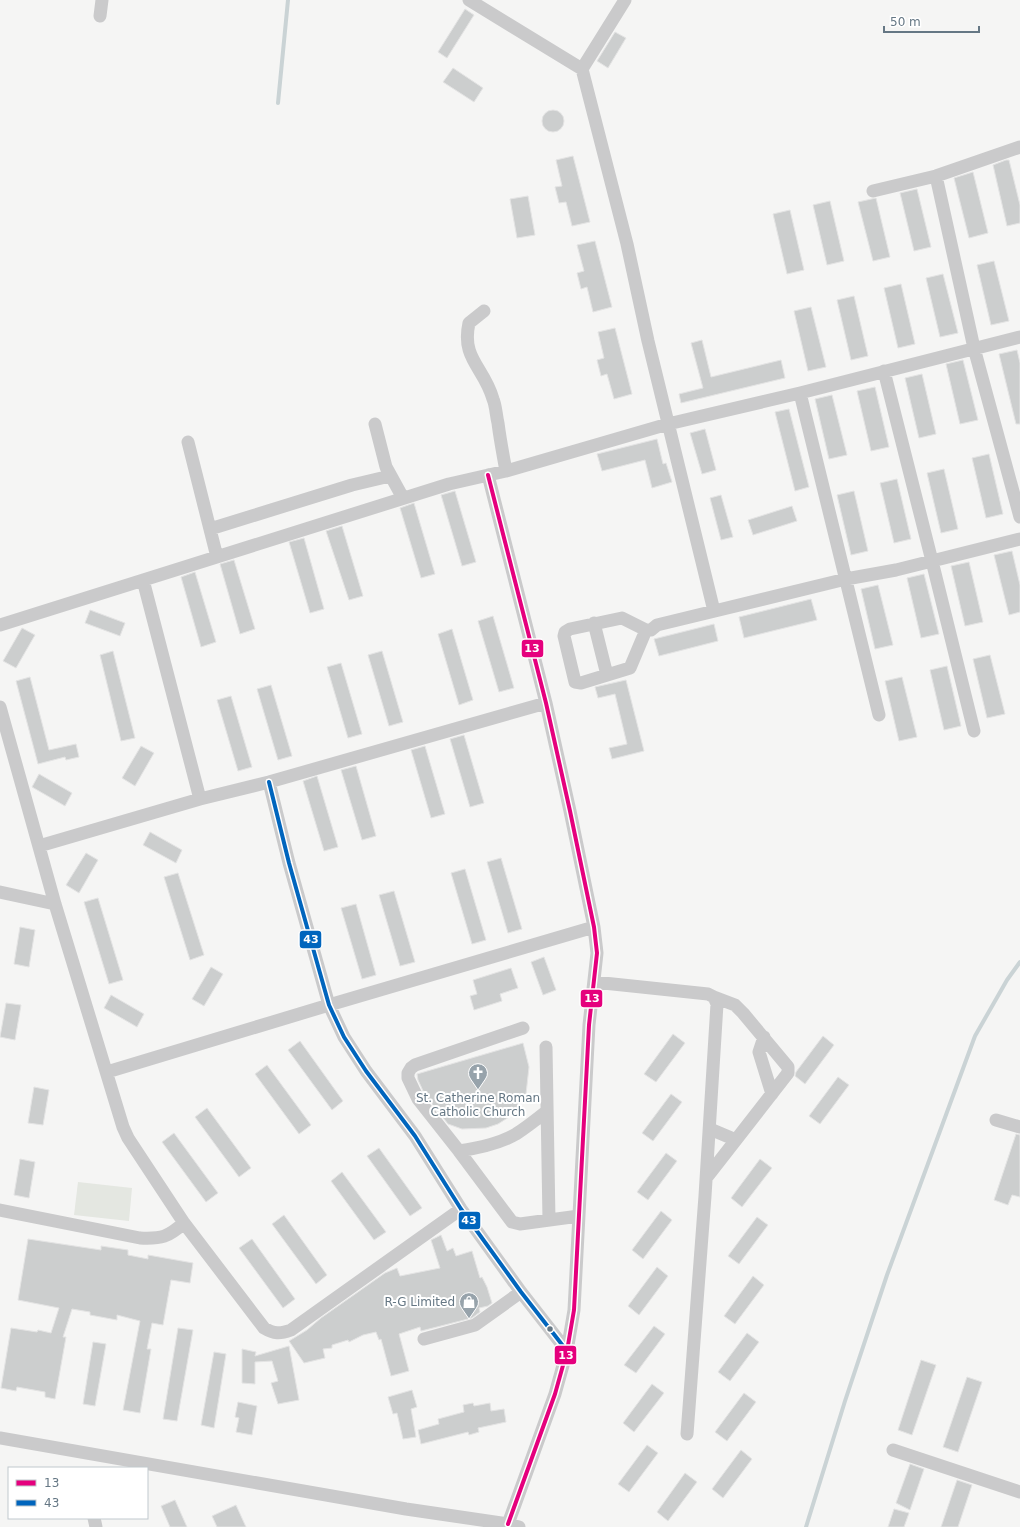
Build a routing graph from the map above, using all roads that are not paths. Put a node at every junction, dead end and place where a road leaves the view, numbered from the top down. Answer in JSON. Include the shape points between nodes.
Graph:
{"nodes":[{"id":1,"x":102,"y":0,"type":"edge"},
{"id":2,"x":469,"y":0,"type":"edge"},
{"id":3,"x":625,"y":0,"type":"edge"},
{"id":4,"x":100,"y":16,"type":"dead end"},
{"id":5,"x":582,"y":69,"type":"junction"},
{"id":6,"x":1020,"y":146,"type":"edge"},
{"id":7,"x":936,"y":176,"type":"junction"},
{"id":8,"x":873,"y":191,"type":"dead end"},
{"id":9,"x":484,"y":311,"type":"dead end"},
{"id":10,"x":1020,"y":338,"type":"edge"},
{"id":11,"x":974,"y":348,"type":"junction"},
{"id":12,"x":884,"y":371,"type":"junction"},
{"id":13,"x":800,"y":393,"type":"junction"},
{"id":14,"x":375,"y":424,"type":"dead end"},
{"id":15,"x":668,"y":424,"type":"junction"},
{"id":16,"x":188,"y":442,"type":"dead end"},
{"id":17,"x":506,"y":471,"type":"junction"},
{"id":18,"x":488,"y":475,"type":"junction"},
{"id":19,"x":390,"y":476,"type":"junction"},
{"id":20,"x":402,"y":498,"type":"junction"},
{"id":21,"x":1020,"y":517,"type":"edge"},
{"id":22,"x":210,"y":529,"type":"junction"},
{"id":23,"x":1020,"y":539,"type":"edge"},
{"id":24,"x":217,"y":557,"type":"junction"},
{"id":25,"x":932,"y":561,"type":"junction"},
{"id":26,"x":846,"y":579,"type":"junction"},
{"id":27,"x":143,"y":580,"type":"junction"},
{"id":28,"x":714,"y":611,"type":"junction"},
{"id":29,"x":594,"y":623,"type":"junction"},
{"id":30,"x":0,"y":625,"type":"edge"},
{"id":31,"x":646,"y":630,"type":"junction"},
{"id":32,"x":607,"y":675,"type":"junction"},
{"id":33,"x":546,"y":703,"type":"junction"},
{"id":34,"x":0,"y":707,"type":"edge"},
{"id":35,"x":879,"y":715,"type":"dead end"},
{"id":36,"x":974,"y":732,"type":"dead end"},
{"id":37,"x":269,"y":782,"type":"junction"},
{"id":38,"x":200,"y":799,"type":"junction"},
{"id":39,"x":39,"y":846,"type":"junction"},
{"id":40,"x":0,"y":892,"type":"edge"},
{"id":41,"x":55,"y":904,"type":"junction"},
{"id":42,"x":594,"y":927,"type":"junction"},
{"id":43,"x":594,"y":982,"type":"junction"},
{"id":44,"x":714,"y":997,"type":"junction"},
{"id":45,"x":329,"y":1005,"type":"junction"},
{"id":46,"x":523,"y":1028,"type":"dead end"},
{"id":47,"x":764,"y":1037,"type":"junction"},
{"id":48,"x":546,"y":1047,"type":"dead end"},
{"id":49,"x":107,"y":1072,"type":"junction"},
{"id":50,"x":772,"y":1094,"type":"junction"},
{"id":51,"x":547,"y":1111,"type":"junction"},
{"id":52,"x":996,"y":1120,"type":"dead end"},
{"id":53,"x":1020,"y":1127,"type":"edge"},
{"id":54,"x":710,"y":1129,"type":"junction"},
{"id":55,"x":736,"y":1140,"type":"junction"},
{"id":56,"x":459,"y":1151,"type":"junction"},
{"id":57,"x":707,"y":1177,"type":"junction"},
{"id":58,"x":461,"y":1209,"type":"junction"},
{"id":59,"x":0,"y":1210,"type":"edge"},
{"id":60,"x":579,"y":1216,"type":"junction"},
{"id":61,"x":549,"y":1220,"type":"junction"},
{"id":62,"x":184,"y":1223,"type":"junction"},
{"id":63,"x":521,"y":1292,"type":"junction"},
{"id":64,"x":424,"y":1339,"type":"dead end"},
{"id":65,"x":567,"y":1351,"type":"junction"},
{"id":66,"x":687,"y":1434,"type":"dead end"},
{"id":67,"x":0,"y":1438,"type":"edge"},
{"id":68,"x":893,"y":1450,"type":"dead end"},
{"id":69,"x":102,"y":1462,"type":"edge"},
{"id":70,"x":134,"y":1467,"type":"edge"},
{"id":71,"x":148,"y":1469,"type":"edge"},
{"id":72,"x":1020,"y":1492,"type":"edge"},
{"id":73,"x":514,"y":1526,"type":"edge"}],
"edges":[{"from":1,"to":4,"type":"street"},
{"from":2,"to":5,"type":"street"},
{"from":3,"to":5,"type":"street"},
{"from":5,"to":15,"type":"street","via":[[627,244]]},
{"from":6,"to":7,"type":"street"},
{"from":7,"to":8,"type":"street"},
{"from":7,"to":11,"type":"street"},
{"from":9,"to":17,"type":"street","via":[[469,322],[466,342],[494,400]]},
{"from":10,"to":11,"type":"street"},
{"from":11,"to":12,"type":"street"},
{"from":11,"to":21,"type":"street"},
{"from":12,"to":13,"type":"street"},
{"from":12,"to":25,"type":"street"},
{"from":13,"to":15,"type":"street"},
{"from":13,"to":26,"type":"street"},
{"from":14,"to":19,"type":"street"},
{"from":15,"to":17,"type":"street"},
{"from":15,"to":28,"type":"street"},
{"from":16,"to":22,"type":"street"},
{"from":17,"to":18,"type":"street"},
{"from":18,"to":20,"type":"street"},
{"from":18,"to":33,"type":"street"},
{"from":19,"to":20,"type":"street"},
{"from":19,"to":22,"type":"street","via":[[352,485]]},
{"from":20,"to":24,"type":"street"},
{"from":22,"to":24,"type":"street"},
{"from":23,"to":25,"type":"street"},
{"from":24,"to":27,"type":"street"},
{"from":25,"to":26,"type":"street"},
{"from":25,"to":36,"type":"street"},
{"from":26,"to":28,"type":"street"},
{"from":26,"to":35,"type":"street"},
{"from":27,"to":30,"type":"street"},
{"from":27,"to":38,"type":"street"},
{"from":28,"to":31,"type":"street"},
{"from":29,"to":31,"type":"street","via":[[622,618]]},
{"from":29,"to":32,"type":"street"},
{"from":29,"to":32,"type":"street","via":[[565,632],[571,666],[575,682],[578,683]]},
{"from":31,"to":32,"type":"street","via":[[630,668]]},
{"from":33,"to":37,"type":"street"},
{"from":33,"to":42,"type":"street"},
{"from":34,"to":39,"type":"street"},
{"from":37,"to":38,"type":"street"},
{"from":37,"to":45,"type":"street"},
{"from":38,"to":39,"type":"street"},
{"from":39,"to":41,"type":"street"},
{"from":40,"to":41,"type":"street"},
{"from":41,"to":49,"type":"street"},
{"from":42,"to":43,"type":"street","via":[[597,953]]},
{"from":42,"to":45,"type":"street"},
{"from":43,"to":44,"type":"street","via":[[708,994]]},
{"from":43,"to":60,"type":"street","via":[[589,1024]]},
{"from":44,"to":47,"type":"street","via":[[735,1005]]},
{"from":44,"to":54,"type":"street","via":[[718,1012]]},
{"from":45,"to":49,"type":"street"},
{"from":45,"to":58,"type":"street","via":[[344,1037],[366,1071],[415,1136]]},
{"from":46,"to":56,"type":"street","via":[[415,1065],[408,1073],[418,1100]]},
{"from":47,"to":50,"type":"street","via":[[759,1052]]},
{"from":47,"to":50,"type":"street","via":[[788,1067],[788,1074]]},
{"from":48,"to":51,"type":"street"},
{"from":49,"to":62,"type":"street","via":[[122,1127]]},
{"from":50,"to":55,"type":"street"},
{"from":51,"to":56,"type":"street","via":[[504,1140]]},
{"from":51,"to":61,"type":"street"},
{"from":52,"to":53,"type":"street"},
{"from":54,"to":55,"type":"street"},
{"from":54,"to":57,"type":"street"},
{"from":55,"to":57,"type":"street"},
{"from":56,"to":61,"type":"street","via":[[512,1222],[520,1224]]},
{"from":57,"to":66,"type":"street"},
{"from":58,"to":62,"type":"street","via":[[282,1334],[272,1333],[264,1328]]},
{"from":58,"to":63,"type":"street"},
{"from":59,"to":62,"type":"street","via":[[140,1238],[162,1237]]},
{"from":60,"to":61,"type":"street"},
{"from":60,"to":65,"type":"street","via":[[574,1310]]},
{"from":63,"to":64,"type":"street","via":[[475,1326]]},
{"from":63,"to":65,"type":"street"},
{"from":65,"to":73,"type":"street"},
{"from":67,"to":69,"type":"street"},
{"from":68,"to":72,"type":"street"},
{"from":69,"to":70,"type":"street"},
{"from":71,"to":73,"type":"street"}]}
